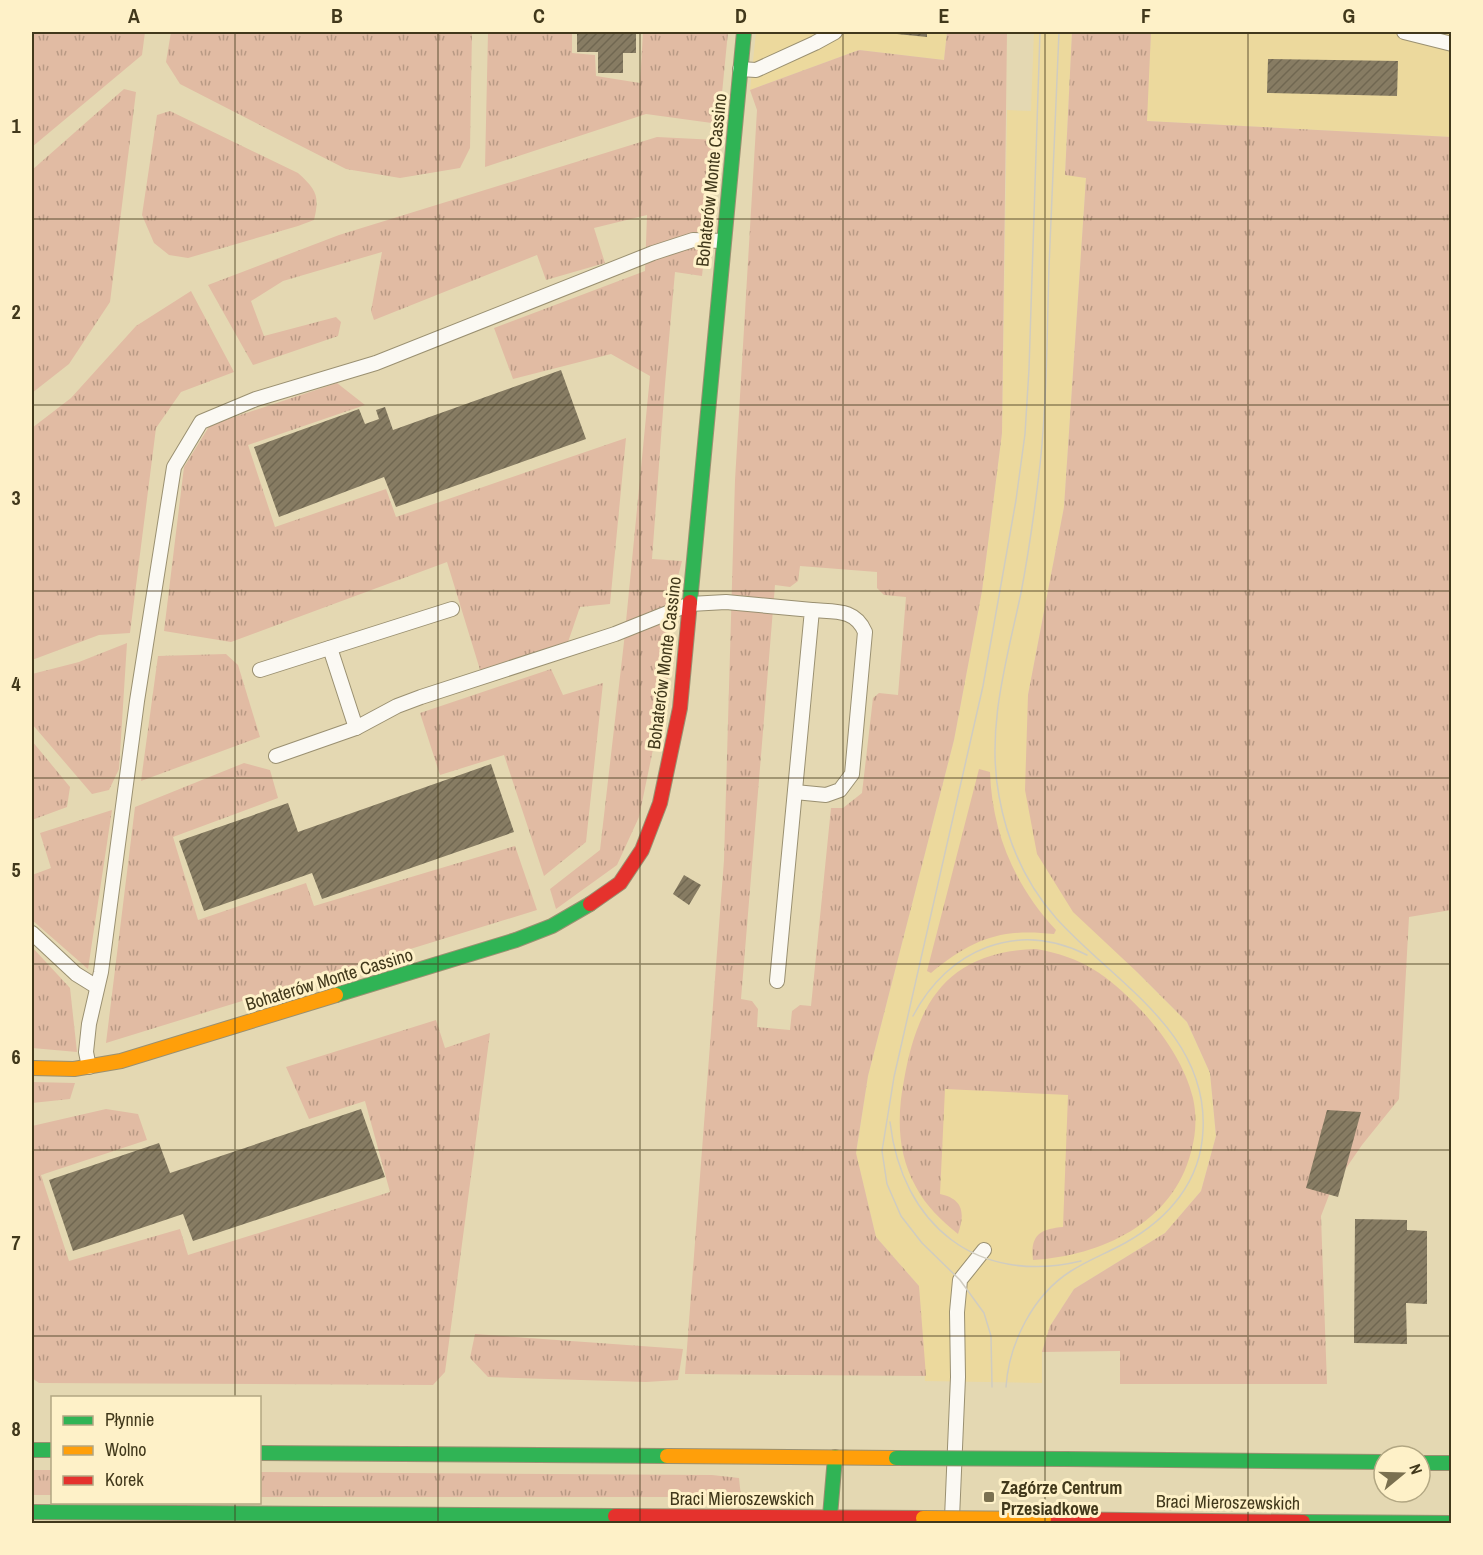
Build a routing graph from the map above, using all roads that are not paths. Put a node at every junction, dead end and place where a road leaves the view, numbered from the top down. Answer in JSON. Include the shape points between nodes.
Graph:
{"nodes":[{"id":1,"x":744,"y":32,"type":"edge"},
{"id":2,"x":835,"y":32,"type":"edge"},
{"id":3,"x":1404,"y":32,"type":"edge"},
{"id":4,"x":1452,"y":44,"type":"edge"},
{"id":5,"x":740,"y":69,"type":"junction"},
{"id":6,"x":723,"y":241,"type":"junction"},
{"id":7,"x":690,"y":604,"type":"junction"},
{"id":8,"x":452,"y":609,"type":"dead end"},
{"id":9,"x":812,"y":610,"type":"junction"},
{"id":10,"x":330,"y":648,"type":"junction"},
{"id":11,"x":260,"y":670,"type":"dead end"},
{"id":12,"x":356,"y":728,"type":"junction"},
{"id":13,"x":276,"y":756,"type":"dead end"},
{"id":14,"x":795,"y":792,"type":"junction"},
{"id":15,"x":32,"y":933,"type":"edge"},
{"id":16,"x":777,"y":981,"type":"dead end"},
{"id":17,"x":97,"y":987,"type":"junction"},
{"id":18,"x":89,"y":1067,"type":"junction"},
{"id":19,"x":32,"y":1068,"type":"edge"},
{"id":20,"x":984,"y":1250,"type":"dead end"},
{"id":21,"x":32,"y":1450,"type":"edge"},
{"id":22,"x":51,"y":1450,"type":"edge"},
{"id":23,"x":261,"y":1453,"type":"edge"},
{"id":24,"x":835,"y":1457,"type":"junction"},
{"id":25,"x":1372,"y":1462,"type":"edge"},
{"id":26,"x":1432,"y":1463,"type":"edge"},
{"id":27,"x":1452,"y":1463,"type":"edge"},
{"id":28,"x":32,"y":1512,"type":"edge"},
{"id":29,"x":363,"y":1519,"type":"edge"},
{"id":30,"x":830,"y":1520,"type":"edge"},
{"id":31,"x":1424,"y":1523,"type":"edge"},
{"id":32,"x":1452,"y":1523,"type":"edge"},
{"id":33,"x":952,"y":1524,"type":"edge"}],
"edges":[{"from":1,"to":5,"type":"main road","name":"Bohaterów Monte Cassino"},
{"from":2,"to":5,"type":"lane","via":[[756,70]]},
{"from":3,"to":4,"type":"lane"},
{"from":5,"to":6,"type":"main road","name":"Bohaterów Monte Cassino"},
{"from":6,"to":7,"type":"main road","name":"Bohaterów Monte Cassino"},
{"from":6,"to":17,"type":"lane","via":[[693,240],[653,253],[376,363],[256,399],[201,422],[174,467],[136,701]]},
{"from":7,"to":9,"type":"lane","via":[[726,602]]},
{"from":7,"to":12,"type":"lane","via":[[615,634],[413,700]]},
{"from":7,"to":18,"type":"main road","name":"Bohaterów Monte Cassino","via":[[680,708],[660,803],[642,850],[620,883],[561,921],[516,940],[121,1061]]},
{"from":8,"to":10,"type":"lane"},
{"from":9,"to":14,"type":"lane"},
{"from":9,"to":14,"type":"lane","via":[[850,614],[861,621],[865,632],[852,774],[840,789],[826,795]]},
{"from":10,"to":11,"type":"lane"},
{"from":10,"to":12,"type":"lane"},
{"from":12,"to":13,"type":"lane"},
{"from":14,"to":16,"type":"lane"},
{"from":15,"to":17,"type":"lane","via":[[76,974]]},
{"from":17,"to":18,"type":"lane","via":[[86,1052]]},
{"from":18,"to":19,"type":"main road","name":"Bohaterów Monte Cassino"},
{"from":20,"to":33,"type":"lane","via":[[960,1280]]},
{"from":21,"to":22,"type":"main road"},
{"from":23,"to":24,"type":"main road"},
{"from":24,"to":25,"type":"main road","bridge":true},
{"from":24,"to":30,"type":"main road"},
{"from":26,"to":27,"type":"main road"},
{"from":28,"to":29,"type":"main road","name":"Braci Mieroszewskich"},
{"from":29,"to":30,"type":"main road","name":"Braci Mieroszewskich"},
{"from":30,"to":31,"type":"main road","name":"Braci Mieroszewskich","bridge":true},
{"from":31,"to":32,"type":"main road","name":"Braci Mieroszewskich"}]}
